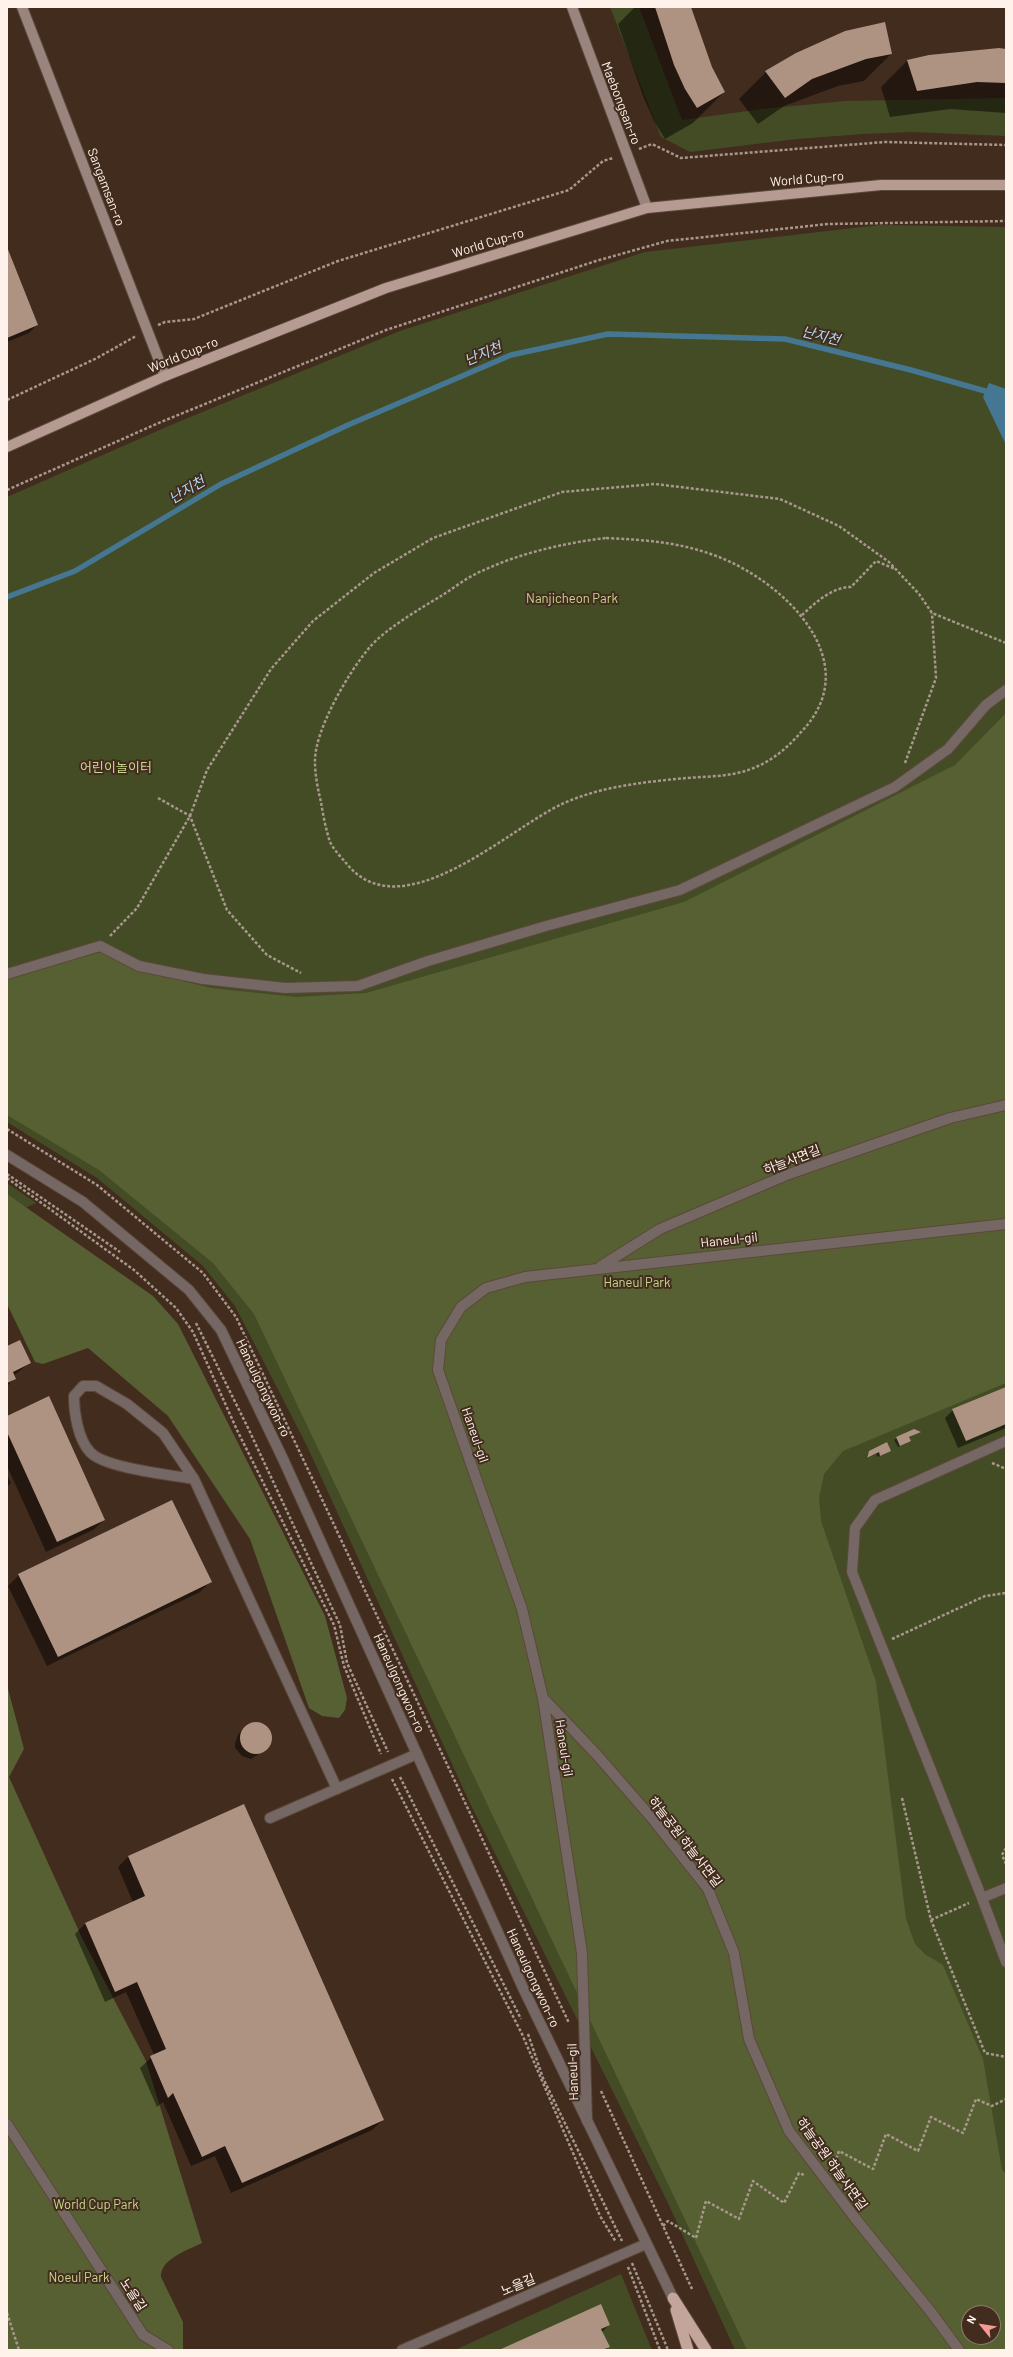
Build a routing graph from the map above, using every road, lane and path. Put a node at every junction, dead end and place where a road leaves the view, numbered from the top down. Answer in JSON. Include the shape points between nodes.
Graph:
{"nodes":[{"id":1,"x":22,"y":7,"type":"edge"},
{"id":2,"x":572,"y":7,"type":"edge"},
{"id":3,"x":1006,"y":145,"type":"edge"},
{"id":4,"x":626,"y":153,"type":"junction"},
{"id":5,"x":1006,"y":185,"type":"edge"},
{"id":6,"x":647,"y":208,"type":"junction"},
{"id":7,"x":1006,"y":221,"type":"edge"},
{"id":8,"x":148,"y":330,"type":"junction"},
{"id":9,"x":165,"y":376,"type":"junction"},
{"id":10,"x":7,"y":400,"type":"edge"},
{"id":11,"x":7,"y":447,"type":"edge"},
{"id":12,"x":7,"y":490,"type":"edge"},
{"id":13,"x":896,"y":570,"type":"junction"},
{"id":14,"x":932,"y":613,"type":"junction"},
{"id":15,"x":802,"y":615,"type":"junction"},
{"id":16,"x":1006,"y":643,"type":"edge"},
{"id":17,"x":1006,"y":690,"type":"edge"},
{"id":18,"x":895,"y":787,"type":"junction"},
{"id":19,"x":158,"y":798,"type":"dead end"},
{"id":20,"x":190,"y":816,"type":"junction"},
{"id":21,"x":100,"y":946,"type":"junction"},
{"id":22,"x":7,"y":974,"type":"edge"},
{"id":23,"x":327,"y":987,"type":"junction"},
{"id":24,"x":1006,"y":1105,"type":"edge"},
{"id":25,"x":7,"y":1154,"type":"edge"},
{"id":26,"x":7,"y":1174,"type":"edge"},
{"id":27,"x":7,"y":1178,"type":"edge"},
{"id":28,"x":1006,"y":1224,"type":"edge"},
{"id":29,"x":126,"y":1257,"type":"dead end"},
{"id":30,"x":598,"y":1268,"type":"junction"},
{"id":31,"x":192,"y":1318,"type":"dead end"},
{"id":32,"x":1006,"y":1441,"type":"edge"},
{"id":33,"x":194,"y":1479,"type":"junction"},
{"id":34,"x":1006,"y":1593,"type":"edge"},
{"id":35,"x":881,"y":1645,"type":"junction"},
{"id":36,"x":543,"y":1698,"type":"junction"},
{"id":37,"x":417,"y":1754,"type":"junction"},
{"id":38,"x":390,"y":1766,"type":"junction"},
{"id":39,"x":337,"y":1789,"type":"junction"},
{"id":40,"x":902,"y":1798,"type":"dead end"},
{"id":41,"x":270,"y":1818,"type":"dead end"},
{"id":42,"x":1006,"y":1848,"type":"edge"},
{"id":43,"x":1006,"y":1864,"type":"edge"},
{"id":44,"x":1006,"y":1888,"type":"edge"},
{"id":45,"x":982,"y":1898,"type":"junction"},
{"id":46,"x":931,"y":1920,"type":"junction"},
{"id":47,"x":1006,"y":1962,"type":"edge"},
{"id":48,"x":523,"y":2024,"type":"dead end"},
{"id":49,"x":526,"y":2029,"type":"dead end"},
{"id":50,"x":1006,"y":2057,"type":"edge"},
{"id":51,"x":587,"y":2121,"type":"junction"},
{"id":52,"x":7,"y":2124,"type":"edge"},
{"id":53,"x":663,"y":2226,"type":"dead end"},
{"id":54,"x":646,"y":2244,"type":"junction"},
{"id":55,"x":625,"y":2253,"type":"junction"},
{"id":56,"x":692,"y":2289,"type":"dead end"},
{"id":57,"x":673,"y":2298,"type":"junction"},
{"id":58,"x":7,"y":2313,"type":"edge"},
{"id":59,"x":19,"y":2350,"type":"edge"},
{"id":60,"x":168,"y":2350,"type":"edge"},
{"id":61,"x":402,"y":2350,"type":"edge"},
{"id":62,"x":660,"y":2350,"type":"edge"},
{"id":63,"x":668,"y":2350,"type":"edge"},
{"id":64,"x":688,"y":2350,"type":"edge"},
{"id":65,"x":706,"y":2350,"type":"edge"},
{"id":66,"x":959,"y":2350,"type":"edge"}],
"edges":[{"from":1,"to":8,"type":"main road","name":"Sangamsan-ro"},
{"from":2,"to":4,"type":"main road","name":"Maebongsan-ro"},
{"from":3,"to":4,"type":"path","via":[[885,142],[681,158],[652,144]]},
{"from":4,"to":6,"type":"main road","name":"Maebongsan-ro"},
{"from":4,"to":8,"type":"path","via":[[603,161],[569,190],[338,261],[194,319],[165,322]]},
{"from":5,"to":6,"type":"main road","name":"World Cup-ro","via":[[881,185]]},
{"from":6,"to":9,"type":"main road","name":"World Cup-ro","via":[[386,288]]},
{"from":7,"to":12,"type":"path","via":[[828,224],[667,241],[386,330],[161,422]]},
{"from":8,"to":9,"type":"main road","name":"Sangamsan-ro"},
{"from":8,"to":10,"type":"path"},
{"from":9,"to":11,"type":"main road","name":"World Cup-ro"},
{"from":13,"to":14,"type":"path","via":[[919,594]]},
{"from":13,"to":15,"type":"path","via":[[876,561],[851,587],[845,587],[823,597]]},
{"from":13,"to":20,"type":"path","via":[[889,562],[839,526],[780,499],[655,484],[562,492],[433,538],[374,573],[314,621],[271,669],[207,770]]},
{"from":14,"to":16,"type":"path"},
{"from":14,"to":18,"type":"path","via":[[936,678]]},
{"from":15,"to":15,"type":"path","via":[[820,647],[826,688],[823,702],[809,724],[795,739],[760,765],[733,775],[684,778],[603,790],[561,804],[509,837],[449,870],[414,885],[399,888],[381,885],[356,875],[331,844],[314,759],[324,724],[344,684],[371,645],[418,610],[480,572],[530,553],[581,541],[606,538],[667,542],[721,558],[738,566],[756,576]]},
{"from":17,"to":18,"type":"street","via":[[986,705],[948,749]]},
{"from":18,"to":23,"type":"street","via":[[680,890],[531,930],[428,961],[358,986]]},
{"from":19,"to":20,"type":"path"},
{"from":20,"to":21,"type":"path","via":[[137,908]]},
{"from":20,"to":23,"type":"path","via":[[227,910],[267,955]]},
{"from":21,"to":22,"type":"street"},
{"from":21,"to":23,"type":"street","via":[[139,966],[203,979],[285,988]]},
{"from":24,"to":30,"type":"street","name":"하늘사면길","via":[[950,1118],[789,1174],[660,1229]]},
{"from":25,"to":37,"type":"street","name":"Haneulgongwon-ro","via":[[83,1202],[189,1290],[221,1330],[283,1459]]},
{"from":26,"to":29,"type":"path"},
{"from":27,"to":38,"type":"path","via":[[134,1270],[176,1308],[193,1332],[237,1430],[334,1624],[344,1666]]},
{"from":28,"to":30,"type":"street","name":"Haneul-gil"},
{"from":30,"to":36,"type":"street","name":"Haneul-gil","via":[[525,1277],[486,1288],[461,1307],[441,1340],[438,1370],[522,1609]]},
{"from":31,"to":38,"type":"path","via":[[249,1430],[340,1625],[347,1663]]},
{"from":32,"to":35,"type":"street","via":[[875,1500],[855,1528],[852,1572]]},
{"from":33,"to":33,"type":"street","via":[[162,1433],[128,1404],[96,1386],[83,1386],[74,1396],[74,1411],[82,1437],[90,1452],[103,1462]]},
{"from":33,"to":39,"type":"street"},
{"from":34,"to":35,"type":"path","via":[[985,1596]]},
{"from":35,"to":45,"type":"street"},
{"from":36,"to":51,"type":"street","name":"Haneul-gil","via":[[582,1953]]},
{"from":36,"to":66,"type":"street","name":"하늘공원 하늘사면길","via":[[651,1817],[708,1889],[734,1953],[749,2039],[789,2131]]},
{"from":37,"to":38,"type":"street"},
{"from":37,"to":51,"type":"street","name":"Haneulgongwon-ro","via":[[524,1990]]},
{"from":38,"to":39,"type":"street"},
{"from":38,"to":48,"type":"path"},
{"from":38,"to":55,"type":"path","via":[[522,2034],[600,2216]]},
{"from":39,"to":41,"type":"street"},
{"from":40,"to":46,"type":"path"},
{"from":42,"to":43,"type":"path","via":[[1002,1855]]},
{"from":44,"to":45,"type":"street"},
{"from":45,"to":46,"type":"path"},
{"from":45,"to":47,"type":"street"},
{"from":46,"to":50,"type":"path","via":[[985,2053]]},
{"from":49,"to":55,"type":"path","via":[[543,2078]]},
{"from":51,"to":54,"type":"street","name":"Haneulgongwon-ro"},
{"from":52,"to":60,"type":"street","name":"노을길","via":[[143,2336]]},
{"from":53,"to":56,"type":"path"},
{"from":54,"to":55,"type":"street","name":"노을길"},
{"from":54,"to":57,"type":"street","name":"Haneulgongwon-ro"},
{"from":55,"to":61,"type":"street","name":"노을길"},
{"from":55,"to":62,"type":"path"},
{"from":55,"to":63,"type":"path"},
{"from":57,"to":64,"type":"highway"},
{"from":57,"to":65,"type":"highway"},
{"from":58,"to":59,"type":"path"}]}
